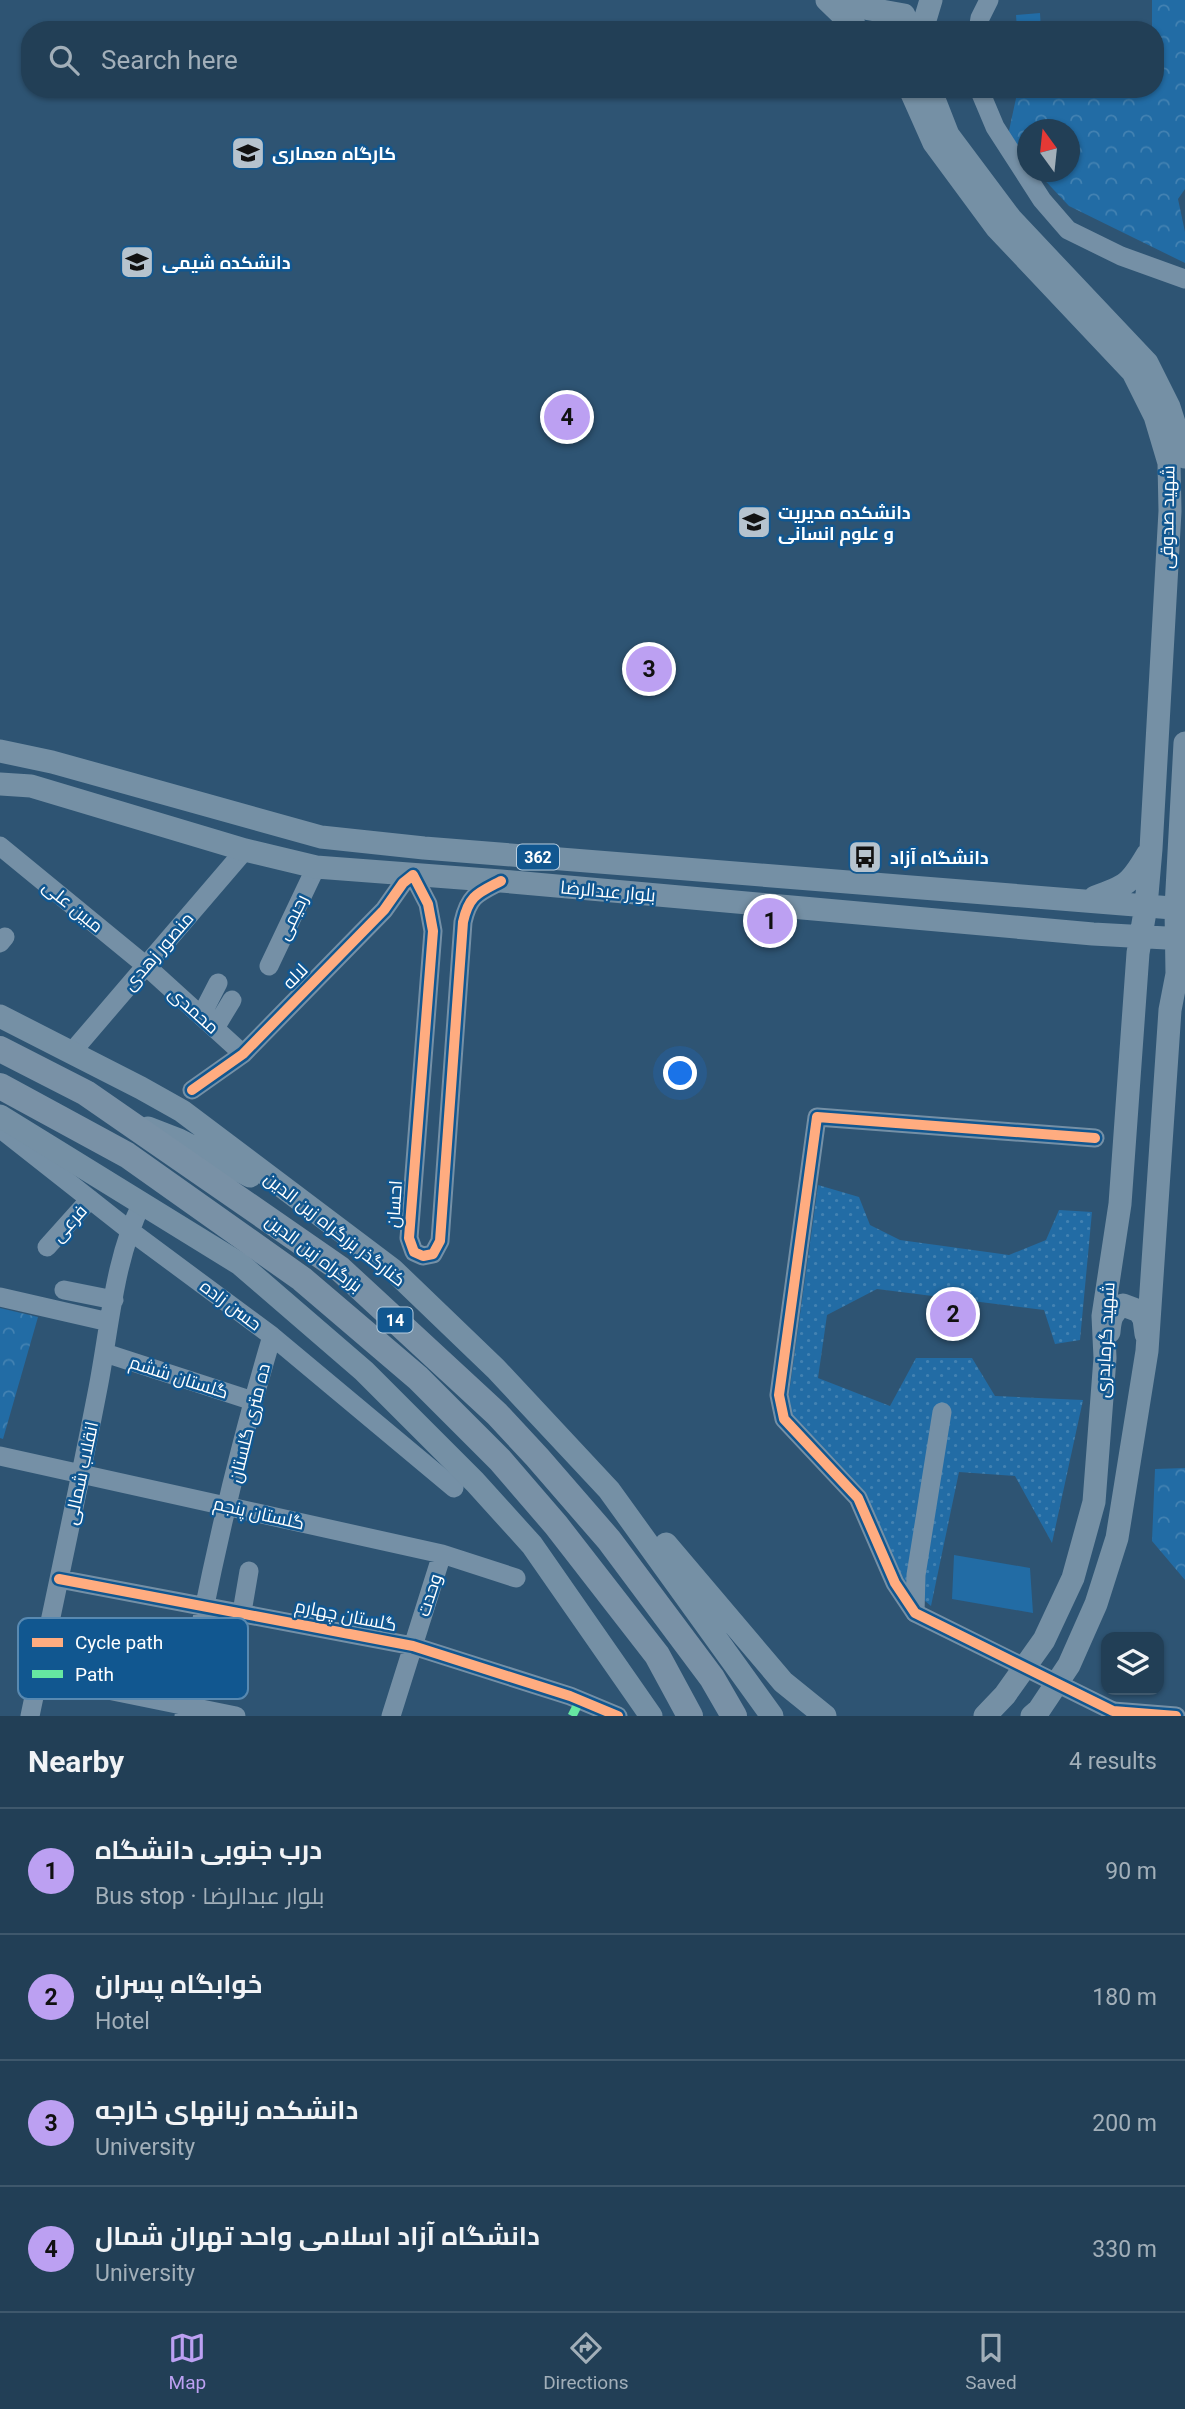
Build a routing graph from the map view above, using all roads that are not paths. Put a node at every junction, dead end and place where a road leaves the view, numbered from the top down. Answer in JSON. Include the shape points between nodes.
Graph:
{"nodes":[{"id":1,"x":989,"y":0,"type":"edge"},
{"id":2,"x":829,"y":1,"type":"edge"},
{"id":3,"x":915,"y":15,"type":"edge"},
{"id":4,"x":849,"y":21,"type":"edge"},
{"id":5,"x":980,"y":21,"type":"edge"},
{"id":6,"x":914,"y":98,"type":"edge"},
{"id":7,"x":933,"y":98,"type":"edge"},
{"id":8,"x":983,"y":98,"type":"edge"},
{"id":9,"x":1185,"y":279,"type":"edge"},
{"id":10,"x":1184,"y":449,"type":"edge"},
{"id":11,"x":1185,"y":743,"type":"edge"},
{"id":12,"x":0,"y":751,"type":"edge"},
{"id":13,"x":52,"y":762,"type":"junction"},
{"id":14,"x":0,"y":784,"type":"edge"},
{"id":15,"x":42,"y":789,"type":"junction"},
{"id":16,"x":0,"y":846,"type":"edge"},
{"id":17,"x":1151,"y":849,"type":"junction"},
{"id":18,"x":245,"y":850,"type":"junction"},
{"id":19,"x":1182,"y":856,"type":"edge"},
{"id":20,"x":316,"y":867,"type":"junction"},
{"id":21,"x":413,"y":875,"type":"junction"},
{"id":22,"x":501,"y":881,"type":"junction"},
{"id":23,"x":1087,"y":901,"type":"junction"},
{"id":24,"x":1146,"y":906,"type":"junction"},
{"id":25,"x":1180,"y":909,"type":"edge"},
{"id":26,"x":1141,"y":937,"type":"junction"},
{"id":27,"x":1181,"y":939,"type":"edge"},
{"id":28,"x":432,"y":942,"type":"junction"},
{"id":29,"x":461,"y":947,"type":"junction"},
{"id":30,"x":145,"y":965,"type":"junction"},
{"id":31,"x":269,"y":966,"type":"dead end"},
{"id":32,"x":218,"y":982,"type":"dead end"},
{"id":33,"x":232,"y":1000,"type":"dead end"},
{"id":34,"x":0,"y":1016,"type":"edge"},
{"id":35,"x":208,"y":1022,"type":"junction"},
{"id":36,"x":0,"y":1049,"type":"edge"},
{"id":37,"x":71,"y":1053,"type":"junction"},
{"id":38,"x":243,"y":1054,"type":"junction"},
{"id":39,"x":0,"y":1086,"type":"edge"},
{"id":40,"x":192,"y":1090,"type":"dead end"},
{"id":41,"x":124,"y":1119,"type":"junction"},
{"id":42,"x":3,"y":1125,"type":"edge"},
{"id":43,"x":1095,"y":1138,"type":"dead end"},
{"id":44,"x":90,"y":1199,"type":"junction"},
{"id":45,"x":142,"y":1203,"type":"junction"},
{"id":46,"x":129,"y":1230,"type":"junction"},
{"id":47,"x":342,"y":1232,"type":"junction"},
{"id":48,"x":47,"y":1247,"type":"dead end"},
{"id":49,"x":64,"y":1290,"type":"dead end"},
{"id":50,"x":0,"y":1297,"type":"edge"},
{"id":51,"x":114,"y":1300,"type":"junction"},
{"id":52,"x":109,"y":1322,"type":"junction"},
{"id":53,"x":272,"y":1336,"type":"junction"},
{"id":54,"x":1147,"y":1351,"type":"junction"},
{"id":55,"x":105,"y":1353,"type":"junction"},
{"id":56,"x":1105,"y":1357,"type":"junction"},
{"id":57,"x":253,"y":1401,"type":"junction"},
{"id":58,"x":942,"y":1412,"type":"dead end"},
{"id":59,"x":0,"y":1457,"type":"edge"},
{"id":60,"x":81,"y":1475,"type":"junction"},
{"id":61,"x":454,"y":1488,"type":"dead end"},
{"id":62,"x":609,"y":1490,"type":"junction"},
{"id":63,"x":228,"y":1506,"type":"junction"},
{"id":64,"x":442,"y":1555,"type":"junction"},
{"id":65,"x":249,"y":1571,"type":"dead end"},
{"id":66,"x":59,"y":1578,"type":"junction"},
{"id":67,"x":516,"y":1578,"type":"dead end"},
{"id":68,"x":206,"y":1605,"type":"junction"},
{"id":69,"x":242,"y":1612,"type":"junction"},
{"id":70,"x":915,"y":1613,"type":"junction"},
{"id":71,"x":51,"y":1618,"type":"edge"},
{"id":72,"x":203,"y":1618,"type":"edge"},
{"id":73,"x":413,"y":1646,"type":"junction"},
{"id":74,"x":1005,"y":1695,"type":"junction"},
{"id":75,"x":135,"y":1699,"type":"edge"},
{"id":76,"x":684,"y":1705,"type":"edge"},
{"id":77,"x":576,"y":1708,"type":"edge"},
{"id":78,"x":185,"y":1711,"type":"edge"},
{"id":79,"x":1036,"y":1714,"type":"edge"},
{"id":80,"x":1112,"y":1714,"type":"edge"},
{"id":81,"x":236,"y":1716,"type":"edge"},
{"id":82,"x":391,"y":1716,"type":"edge"},
{"id":83,"x":618,"y":1716,"type":"edge"},
{"id":84,"x":651,"y":1716,"type":"edge"},
{"id":85,"x":734,"y":1716,"type":"edge"},
{"id":86,"x":772,"y":1716,"type":"edge"},
{"id":87,"x":825,"y":1716,"type":"edge"},
{"id":88,"x":975,"y":1716,"type":"edge"},
{"id":89,"x":985,"y":1716,"type":"edge"},
{"id":90,"x":1176,"y":1716,"type":"edge"}],
"edges":[{"from":1,"to":5,"type":"street"},
{"from":2,"to":3,"type":"main road"},
{"from":2,"to":4,"type":"main road"},
{"from":6,"to":17,"type":"main road","name":"شهید صدوقی","via":[[934,143],[996,228],[1133,372],[1155,416],[1170,463]]},
{"from":7,"to":10,"type":"main road","name":"شهید صدوقی","via":[[948,135],[1011,219],[1147,363]]},
{"from":8,"to":9,"type":"street","via":[[1028,179],[1069,230]]},
{"from":11,"to":19,"type":"main road"},
{"from":12,"to":13,"type":"main road","name":"بلوار عبدالرضا","number":"362"},
{"from":13,"to":15,"type":"main road","via":[[39,775]]},
{"from":13,"to":23,"type":"main road","name":"بلوار عبدالرضا","number":"362","via":[[321,837]]},
{"from":14,"to":15,"type":"main road","name":"بلوار عبدالرضا","number":"362"},
{"from":15,"to":18,"type":"main road","name":"بلوار عبدالرضا","number":"362"},
{"from":16,"to":30,"type":"street","name":"مبین علی"},
{"from":17,"to":23,"type":"main road","via":[[1135,877],[1121,888]]},
{"from":17,"to":24,"type":"main road","name":"شهید صدوقی"},
{"from":18,"to":20,"type":"main road","name":"بلوار عبدالرضا","number":"362"},
{"from":18,"to":30,"type":"street","name":"منصور زهدی"},
{"from":19,"to":25,"type":"main road"},
{"from":20,"to":21,"type":"main road","name":"بلوار عبدالرضا","number":"362"},
{"from":20,"to":31,"type":"street","name":"رحیمی"},
{"from":21,"to":22,"type":"main road","name":"بلوار عبدالرضا","number":"362"},
{"from":21,"to":28,"type":"street","name":"احسان","via":[[428,904]]},
{"from":21,"to":38,"type":"street","name":"لاله"},
{"from":22,"to":26,"type":"main road","name":"بلوار عبدالرضا","number":"362"},
{"from":22,"to":29,"type":"street","name":"احسان","via":[[467,905]]},
{"from":23,"to":24,"type":"main road","name":"بلوار عبدالرضا","number":"362"},
{"from":24,"to":25,"type":"main road","name":"بلوار عبدالرضا","number":"362"},
{"from":24,"to":26,"type":"main road","name":"شهید گرمابدری"},
{"from":25,"to":27,"type":"main road"},
{"from":26,"to":27,"type":"main road","name":"بلوار عبدالرضا","number":"362"},
{"from":26,"to":56,"type":"main road","name":"شهید گرمابدری","via":[[1119,1204],[1103,1316]]},
{"from":27,"to":54,"type":"main road","via":[[1169,1023]]},
{"from":28,"to":29,"type":"street","via":[[449,931],[457,935]]},
{"from":28,"to":29,"type":"street","name":"احسان","via":[[409,1238],[414,1252],[423,1256],[433,1254],[440,1241]]},
{"from":30,"to":35,"type":"street","name":"محمدی"},
{"from":30,"to":37,"type":"street","name":"منصور زهدی"},
{"from":32,"to":35,"type":"street"},
{"from":33,"to":35,"type":"street"},
{"from":34,"to":37,"type":"main road","name":"کنارگذر بزرگراه زین الدین"},
{"from":35,"to":38,"type":"street","name":"محمدی"},
{"from":36,"to":41,"type":"highway","name":"بزرگراه زین الدین","number":"14"},
{"from":37,"to":47,"type":"main road","name":"کنارگذر بزرگراه زین الدین","via":[[182,1111]]},
{"from":38,"to":40,"type":"street","name":"لاله"},
{"from":39,"to":76,"type":"highway","name":"بزرگراه زین الدین","number":"14","via":[[127,1155],[302,1279],[418,1378],[500,1460],[556,1525],[657,1655]]},
{"from":41,"to":47,"type":"main road","via":[[239,1170]]},
{"from":41,"to":85,"type":"highway","name":"بزرگراه زین الدین","number":"14","via":[[340,1269],[497,1414],[610,1540],[712,1678]]},
{"from":42,"to":44,"type":"street","name":"حسن زاده"},
{"from":42,"to":45,"type":"main road"},
{"from":43,"to":70,"type":"street","via":[[817,1117],[779,1395],[783,1419],[859,1498],[895,1583]]},
{"from":44,"to":46,"type":"street","name":"حسن زاده"},
{"from":44,"to":48,"type":"street","name":"فرعی"},
{"from":45,"to":46,"type":"street","name":"انقلاب شمالی"},
{"from":45,"to":84,"type":"main road","via":[[250,1272],[363,1371],[475,1482],[532,1545]]},
{"from":46,"to":51,"type":"street","name":"انقلاب شمالی"},
{"from":46,"to":53,"type":"street","name":"حسن زاده"},
{"from":47,"to":62,"type":"main road","name":"کنارگذر بزرگراه زین الدین","via":[[393,1270],[496,1369]]},
{"from":49,"to":51,"type":"street"},
{"from":50,"to":52,"type":"street"},
{"from":51,"to":52,"type":"street","name":"انقلاب شمالی"},
{"from":52,"to":55,"type":"street","name":"انقلاب شمالی"},
{"from":53,"to":57,"type":"street","name":"ده متری گلستان"},
{"from":53,"to":61,"type":"street","name":"حسن زاده"},
{"from":54,"to":56,"type":"main road","via":[[1144,1319],[1139,1311],[1123,1305],[1111,1318]]},
{"from":54,"to":79,"type":"main road","via":[[1117,1538],[1096,1604],[1069,1665]]},
{"from":55,"to":57,"type":"street","name":"گلستان ششم"},
{"from":55,"to":60,"type":"street","name":"انقلاب شمالی"},
{"from":56,"to":74,"type":"main road","name":"شهید گرمابدری","via":[[1094,1502],[1073,1578],[1044,1640]]},
{"from":57,"to":63,"type":"street","name":"ده متری گلستان"},
{"from":58,"to":70,"type":"street","via":[[916,1575]]},
{"from":59,"to":60,"type":"street","name":"گلستان پنجم"},
{"from":60,"to":63,"type":"street","name":"گلستان پنجم"},
{"from":60,"to":66,"type":"street","name":"انقلاب شمالی"},
{"from":62,"to":86,"type":"main road","name":"کنارگذر بزرگراه زین الدین"},
{"from":62,"to":87,"type":"main road","via":[[660,1537],[783,1682]]},
{"from":63,"to":64,"type":"street","name":"گلستان پنجم"},
{"from":63,"to":68,"type":"street","name":"ده متری گلستان"},
{"from":64,"to":67,"type":"street","name":"گلستان پنجم"},
{"from":64,"to":73,"type":"street","name":"وحدت"},
{"from":65,"to":69,"type":"street"},
{"from":66,"to":68,"type":"street","name":"گلستان چهارم"},
{"from":66,"to":71,"type":"street","name":"انقلاب شمالی"},
{"from":68,"to":69,"type":"street","name":"گلستان چهارم"},
{"from":68,"to":72,"type":"street","name":"ده متری گلستان"},
{"from":69,"to":73,"type":"street","name":"گلستان چهارم"},
{"from":70,"to":80,"type":"street","bridge":true},
{"from":73,"to":77,"type":"street","name":"گلستان چهارم"},
{"from":73,"to":82,"type":"street","name":"وحدت"},
{"from":74,"to":88,"type":"main road"},
{"from":74,"to":89,"type":"main road","name":"شهید گرمابدری"},
{"from":75,"to":78,"type":"street"},
{"from":77,"to":83,"type":"street","name":"گلستان چهارم"},
{"from":78,"to":81,"type":"street"},
{"from":80,"to":90,"type":"street"}]}
